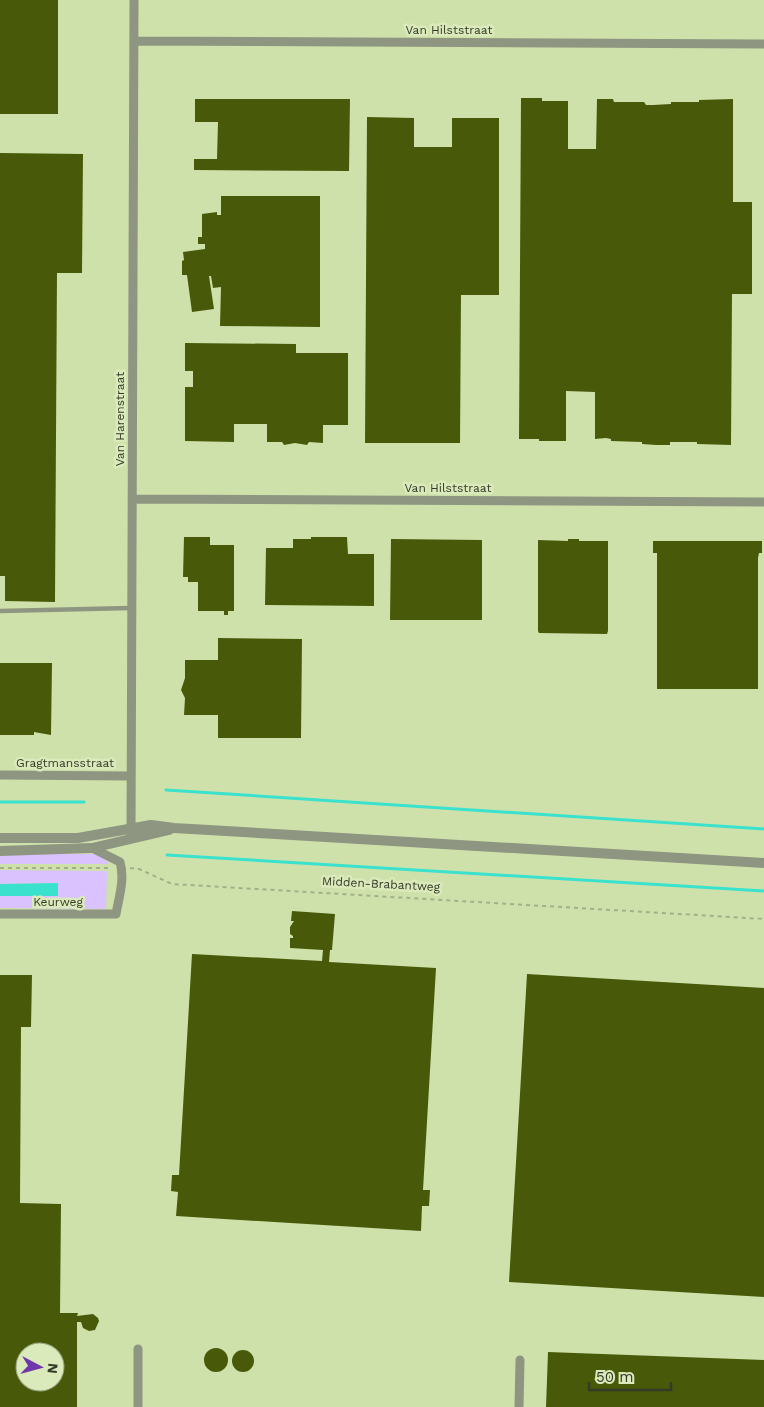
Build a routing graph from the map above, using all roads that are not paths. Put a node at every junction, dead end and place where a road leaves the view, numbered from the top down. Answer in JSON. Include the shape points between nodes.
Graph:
{"nodes":[{"id":1,"x":134,"y":0,"type":"edge"},
{"id":2,"x":135,"y":41,"type":"junction"},
{"id":3,"x":764,"y":44,"type":"edge"},
{"id":4,"x":132,"y":499,"type":"junction"},
{"id":5,"x":764,"y":502,"type":"edge"},
{"id":6,"x":131,"y":608,"type":"junction"},
{"id":7,"x":0,"y":611,"type":"edge"},
{"id":8,"x":0,"y":775,"type":"edge"},
{"id":9,"x":130,"y":776,"type":"junction"},
{"id":10,"x":130,"y":833,"type":"junction"},
{"id":11,"x":0,"y":838,"type":"edge"},
{"id":12,"x":92,"y":848,"type":"junction"},
{"id":13,"x":0,"y":851,"type":"edge"},
{"id":14,"x":764,"y":863,"type":"edge"},
{"id":15,"x":0,"y":914,"type":"edge"},
{"id":16,"x":138,"y":1348,"type":"dead end"},
{"id":17,"x":520,"y":1360,"type":"dead end"},
{"id":18,"x":138,"y":1407,"type":"edge"},
{"id":19,"x":519,"y":1407,"type":"edge"}],
"edges":[{"from":1,"to":2,"type":"street","name":"Van Harenstraat"},
{"from":2,"to":3,"type":"street","name":"Van Hilststraat"},
{"from":2,"to":4,"type":"street","name":"Van Harenstraat"},
{"from":4,"to":5,"type":"street","name":"Van Hilststraat"},
{"from":4,"to":6,"type":"street","name":"Van Harenstraat"},
{"from":6,"to":7,"type":"lane"},
{"from":6,"to":9,"type":"street","name":"Van Harenstraat"},
{"from":8,"to":9,"type":"street","name":"Gragtmansstraat"},
{"from":9,"to":10,"type":"street","name":"Van Harenstraat"},
{"from":10,"to":11,"type":"street","via":[[78,838]]},
{"from":10,"to":12,"type":"street"},
{"from":10,"to":14,"type":"street","via":[[174,828]]},
{"from":12,"to":13,"type":"street"},
{"from":12,"to":15,"type":"street","name":"Keurweg","via":[[120,862],[121,890],[116,914]]},
{"from":16,"to":18,"type":"street"},
{"from":17,"to":19,"type":"street"}]}
